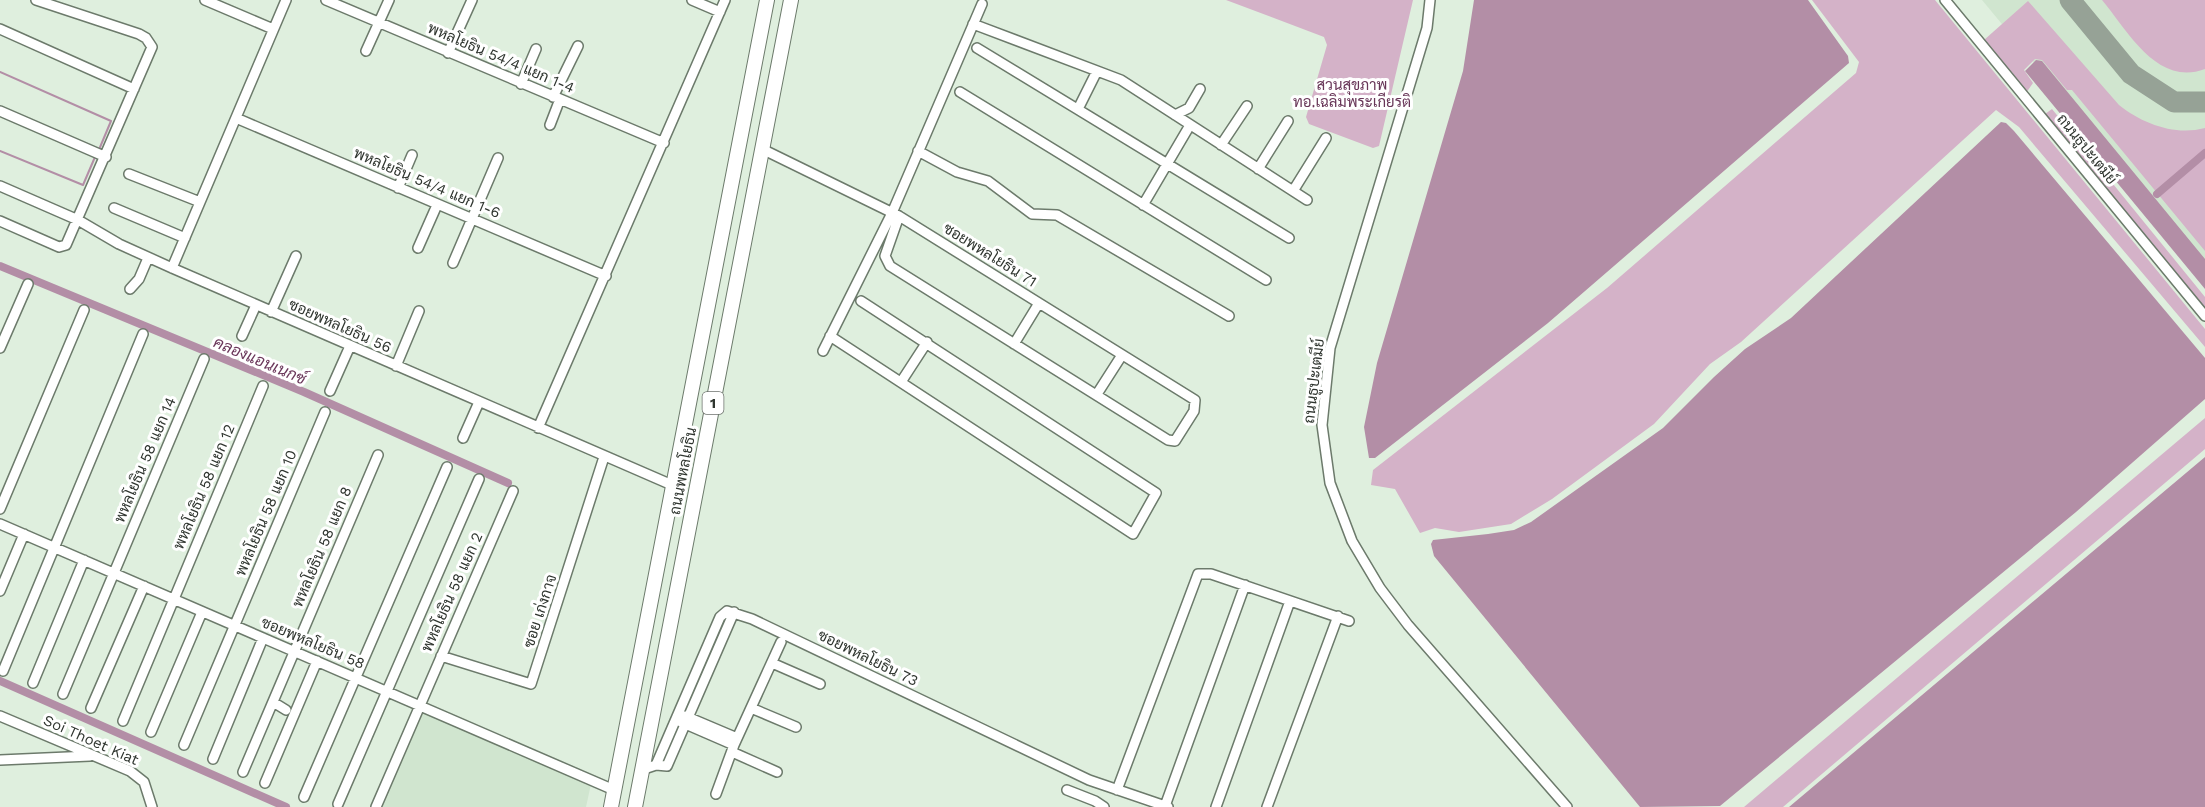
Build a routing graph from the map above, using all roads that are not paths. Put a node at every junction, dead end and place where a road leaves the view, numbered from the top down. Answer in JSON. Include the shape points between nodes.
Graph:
{"nodes":[{"id":1,"x":36,"y":0,"type":"edge"},
{"id":2,"x":205,"y":0,"type":"edge"},
{"id":3,"x":286,"y":0,"type":"edge"},
{"id":4,"x":326,"y":0,"type":"edge"},
{"id":5,"x":389,"y":0,"type":"edge"},
{"id":6,"x":472,"y":0,"type":"edge"},
{"id":7,"x":692,"y":0,"type":"edge"},
{"id":8,"x":725,"y":0,"type":"edge"},
{"id":9,"x":767,"y":0,"type":"edge"},
{"id":10,"x":791,"y":0,"type":"edge"},
{"id":11,"x":1430,"y":0,"type":"edge"},
{"id":12,"x":1945,"y":0,"type":"edge"},
{"id":13,"x":982,"y":4,"type":"dead end"},
{"id":14,"x":720,"y":12,"type":"junction"},
{"id":15,"x":378,"y":22,"type":"junction"},
{"id":16,"x":973,"y":24,"type":"junction"},
{"id":17,"x":0,"y":29,"type":"edge"},
{"id":18,"x":273,"y":29,"type":"junction"},
{"id":19,"x":578,"y":46,"type":"dead end"},
{"id":20,"x":976,"y":48,"type":"dead end"},
{"id":21,"x":536,"y":49,"type":"dead end"},
{"id":22,"x":366,"y":51,"type":"dead end"},
{"id":23,"x":448,"y":53,"type":"junction"},
{"id":24,"x":1097,"y":71,"type":"junction"},
{"id":25,"x":521,"y":84,"type":"junction"},
{"id":26,"x":134,"y":89,"type":"junction"},
{"id":27,"x":1200,"y":89,"type":"dead end"},
{"id":28,"x":960,"y":92,"type":"dead end"},
{"id":29,"x":556,"y":98,"type":"junction"},
{"id":30,"x":1247,"y":106,"type":"dead end"},
{"id":31,"x":1078,"y":109,"type":"junction"},
{"id":32,"x":0,"y":111,"type":"edge"},
{"id":33,"x":1174,"y":115,"type":"junction"},
{"id":34,"x":236,"y":118,"type":"junction"},
{"id":35,"x":1288,"y":121,"type":"dead end"},
{"id":36,"x":550,"y":125,"type":"dead end"},
{"id":37,"x":1190,"y":125,"type":"junction"},
{"id":38,"x":1326,"y":138,"type":"dead end"},
{"id":39,"x":664,"y":144,"type":"junction"},
{"id":40,"x":1221,"y":145,"type":"junction"},
{"id":41,"x":762,"y":148,"type":"junction"},
{"id":42,"x":918,"y":151,"type":"junction"},
{"id":43,"x":100,"y":155,"type":"junction"},
{"id":44,"x":412,"y":155,"type":"dead end"},
{"id":45,"x":498,"y":158,"type":"dead end"},
{"id":46,"x":1168,"y":164,"type":"junction"},
{"id":47,"x":1258,"y":169,"type":"junction"},
{"id":48,"x":129,"y":174,"type":"dead end"},
{"id":49,"x":0,"y":186,"type":"edge"},
{"id":50,"x":398,"y":188,"type":"junction"},
{"id":51,"x":1293,"y":191,"type":"junction"},
{"id":52,"x":1307,"y":200,"type":"dead end"},
{"id":53,"x":200,"y":202,"type":"junction"},
{"id":54,"x":437,"y":205,"type":"junction"},
{"id":55,"x":1143,"y":205,"type":"junction"},
{"id":56,"x":114,"y":208,"type":"dead end"},
{"id":57,"x":895,"y":214,"type":"junction"},
{"id":58,"x":472,"y":218,"type":"junction"},
{"id":59,"x":0,"y":220,"type":"edge"},
{"id":60,"x":78,"y":220,"type":"junction"},
{"id":61,"x":185,"y":238,"type":"junction"},
{"id":62,"x":1289,"y":238,"type":"dead end"},
{"id":63,"x":418,"y":248,"type":"dead end"},
{"id":64,"x":296,"y":256,"type":"dead end"},
{"id":65,"x":148,"y":258,"type":"junction"},
{"id":66,"x":453,"y":263,"type":"dead end"},
{"id":67,"x":172,"y":268,"type":"junction"},
{"id":68,"x":606,"y":276,"type":"junction"},
{"id":69,"x":1266,"y":280,"type":"dead end"},
{"id":70,"x":28,"y":284,"type":"dead end"},
{"id":71,"x":130,"y":289,"type":"dead end"},
{"id":72,"x":861,"y":301,"type":"dead end"},
{"id":73,"x":1039,"y":303,"type":"junction"},
{"id":74,"x":256,"y":305,"type":"junction"},
{"id":75,"x":84,"y":310,"type":"dead end"},
{"id":76,"x":419,"y":311,"type":"dead end"},
{"id":77,"x":271,"y":312,"type":"junction"},
{"id":78,"x":1229,"y":316,"type":"dead end"},
{"id":79,"x":2205,"y":316,"type":"edge"},
{"id":80,"x":143,"y":334,"type":"dead end"},
{"id":81,"x":242,"y":336,"type":"dead end"},
{"id":82,"x":830,"y":336,"type":"junction"},
{"id":83,"x":927,"y":342,"type":"junction"},
{"id":84,"x":1014,"y":344,"type":"junction"},
{"id":85,"x":350,"y":346,"type":"junction"},
{"id":86,"x":0,"y":348,"type":"edge"},
{"id":87,"x":823,"y":351,"type":"dead end"},
{"id":88,"x":1122,"y":355,"type":"junction"},
{"id":89,"x":204,"y":359,"type":"dead end"},
{"id":90,"x":396,"y":366,"type":"junction"},
{"id":91,"x":901,"y":382,"type":"junction"},
{"id":92,"x":263,"y":386,"type":"dead end"},
{"id":93,"x":330,"y":391,"type":"dead end"},
{"id":94,"x":1097,"y":394,"type":"junction"},
{"id":95,"x":478,"y":402,"type":"junction"},
{"id":96,"x":325,"y":412,"type":"dead end"},
{"id":97,"x":538,"y":428,"type":"junction"},
{"id":98,"x":463,"y":438,"type":"dead end"},
{"id":99,"x":378,"y":454,"type":"dead end"},
{"id":100,"x":604,"y":457,"type":"junction"},
{"id":101,"x":447,"y":467,"type":"dead end"},
{"id":102,"x":479,"y":479,"type":"dead end"},
{"id":103,"x":672,"y":485,"type":"junction"},
{"id":104,"x":513,"y":491,"type":"dead end"},
{"id":105,"x":0,"y":508,"type":"edge"},
{"id":106,"x":667,"y":512,"type":"junction"},
{"id":107,"x":692,"y":513,"type":"junction"},
{"id":108,"x":0,"y":524,"type":"edge"},
{"id":109,"x":24,"y":534,"type":"junction"},
{"id":110,"x":54,"y":548,"type":"junction"},
{"id":111,"x":84,"y":560,"type":"junction"},
{"id":112,"x":114,"y":573,"type":"junction"},
{"id":113,"x":1245,"y":585,"type":"junction"},
{"id":114,"x":144,"y":586,"type":"junction"},
{"id":115,"x":0,"y":591,"type":"edge"},
{"id":116,"x":174,"y":599,"type":"junction"},
{"id":117,"x":1290,"y":601,"type":"junction"},
{"id":118,"x":202,"y":612,"type":"junction"},
{"id":119,"x":734,"y":612,"type":"junction"},
{"id":120,"x":1338,"y":616,"type":"junction"},
{"id":121,"x":1349,"y":621,"type":"dead end"},
{"id":122,"x":234,"y":625,"type":"junction"},
{"id":123,"x":263,"y":638,"type":"junction"},
{"id":124,"x":781,"y":642,"type":"dead end"},
{"id":125,"x":294,"y":651,"type":"junction"},
{"id":126,"x":441,"y":656,"type":"junction"},
{"id":127,"x":317,"y":661,"type":"junction"},
{"id":128,"x":772,"y":663,"type":"junction"},
{"id":129,"x":3,"y":671,"type":"dead end"},
{"id":130,"x":356,"y":678,"type":"junction"},
{"id":131,"x":33,"y":683,"type":"dead end"},
{"id":132,"x":820,"y":684,"type":"dead end"},
{"id":133,"x":386,"y":691,"type":"junction"},
{"id":134,"x":63,"y":694,"type":"dead end"},
{"id":135,"x":273,"y":702,"type":"junction"},
{"id":136,"x":419,"y":706,"type":"junction"},
{"id":137,"x":91,"y":708,"type":"dead end"},
{"id":138,"x":751,"y":708,"type":"junction"},
{"id":139,"x":286,"y":710,"type":"dead end"},
{"id":140,"x":0,"y":716,"type":"edge"},
{"id":141,"x":676,"y":716,"type":"junction"},
{"id":142,"x":123,"y":721,"type":"dead end"},
{"id":143,"x":688,"y":721,"type":"junction"},
{"id":144,"x":796,"y":727,"type":"dead end"},
{"id":145,"x":151,"y":732,"type":"dead end"},
{"id":146,"x":184,"y":745,"type":"dead end"},
{"id":147,"x":735,"y":745,"type":"junction"},
{"id":148,"x":92,"y":756,"type":"junction"},
{"id":149,"x":213,"y":759,"type":"dead end"},
{"id":150,"x":0,"y":760,"type":"edge"},
{"id":151,"x":656,"y":765,"type":"junction"},
{"id":152,"x":642,"y":770,"type":"junction"},
{"id":153,"x":243,"y":772,"type":"dead end"},
{"id":154,"x":777,"y":772,"type":"dead end"},
{"id":155,"x":265,"y":783,"type":"dead end"},
{"id":156,"x":614,"y":790,"type":"junction"},
{"id":157,"x":1067,"y":790,"type":"dead end"},
{"id":158,"x":1117,"y":790,"type":"junction"},
{"id":159,"x":716,"y":794,"type":"dead end"},
{"id":160,"x":304,"y":797,"type":"dead end"},
{"id":161,"x":1136,"y":801,"type":"edge"},
{"id":162,"x":338,"y":804,"type":"dead end"},
{"id":163,"x":152,"y":807,"type":"edge"},
{"id":164,"x":376,"y":807,"type":"edge"},
{"id":165,"x":611,"y":807,"type":"edge"},
{"id":166,"x":635,"y":807,"type":"edge"},
{"id":167,"x":1104,"y":807,"type":"edge"},
{"id":168,"x":1128,"y":807,"type":"edge"},
{"id":169,"x":1166,"y":807,"type":"edge"},
{"id":170,"x":1216,"y":807,"type":"edge"},
{"id":171,"x":1267,"y":807,"type":"edge"},
{"id":172,"x":1567,"y":807,"type":"edge"}],
"edges":[{"from":1,"to":26,"type":"street","via":[[146,38],[152,47]]},
{"from":2,"to":18,"type":"street"},
{"from":3,"to":18,"type":"street"},
{"from":4,"to":15,"type":"street","name":"พหลโยธิน 54/4 แยก 1-4"},
{"from":5,"to":15,"type":"street"},
{"from":6,"to":23,"type":"street"},
{"from":7,"to":14,"type":"street"},
{"from":8,"to":14,"type":"street"},
{"from":9,"to":103,"type":"main road","name":"ถนนพหลโยธิน","number":"1"},
{"from":10,"to":41,"type":"main road","name":"ถนนพหลโยธิน","number":"1"},
{"from":11,"to":172,"type":"street","name":"ถนนธูปะเตมีย์","via":[[1427,28],[1330,348],[1322,425],[1330,483],[1352,541],[1380,588]]},
{"from":12,"to":79,"type":"street","name":"ถนนธูปะเตมีย์"},
{"from":13,"to":16,"type":"street"},
{"from":14,"to":39,"type":"street"},
{"from":15,"to":22,"type":"street"},
{"from":15,"to":23,"type":"street","name":"พหลโยธิน 54/4 แยก 1-4"},
{"from":16,"to":24,"type":"street"},
{"from":16,"to":42,"type":"street"},
{"from":17,"to":26,"type":"street"},
{"from":18,"to":34,"type":"street"},
{"from":19,"to":29,"type":"street"},
{"from":20,"to":31,"type":"street"},
{"from":21,"to":25,"type":"street"},
{"from":23,"to":25,"type":"street","name":"พหลโยธิน 54/4 แยก 1-4"},
{"from":24,"to":31,"type":"street"},
{"from":24,"to":33,"type":"street","via":[[1121,80]]},
{"from":25,"to":29,"type":"street","name":"พหลโยธิน 54/4 แยก 1-4"},
{"from":26,"to":43,"type":"street"},
{"from":27,"to":33,"type":"street","via":[[1189,108]]},
{"from":28,"to":55,"type":"street"},
{"from":29,"to":36,"type":"street"},
{"from":29,"to":39,"type":"street","name":"พหลโยธิน 54/4 แยก 1-4"},
{"from":30,"to":40,"type":"street"},
{"from":31,"to":46,"type":"street"},
{"from":32,"to":43,"type":"street"},
{"from":33,"to":37,"type":"street"},
{"from":34,"to":50,"type":"street","name":"พหลโยธิน 54/4 แยก 1-6"},
{"from":34,"to":53,"type":"street"},
{"from":35,"to":47,"type":"street"},
{"from":37,"to":40,"type":"street"},
{"from":37,"to":46,"type":"street"},
{"from":38,"to":51,"type":"street"},
{"from":39,"to":68,"type":"street"},
{"from":40,"to":47,"type":"street"},
{"from":41,"to":57,"type":"street","name":"ซอยพหลโยธิน 71"},
{"from":41,"to":107,"type":"main road","name":"ถนนพหลโยธิน","number":"1"},
{"from":42,"to":57,"type":"street"},
{"from":42,"to":78,"type":"street","via":[[957,172],[988,181],[1032,214],[1057,215]]},
{"from":43,"to":60,"type":"street"},
{"from":44,"to":50,"type":"street"},
{"from":45,"to":58,"type":"street"},
{"from":46,"to":55,"type":"street"},
{"from":46,"to":62,"type":"street"},
{"from":47,"to":51,"type":"street"},
{"from":48,"to":53,"type":"street"},
{"from":49,"to":60,"type":"street","name":"ซอยพหลโยธิน 56"},
{"from":50,"to":54,"type":"street","name":"พหลโยธิน 54/4 แยก 1-6"},
{"from":51,"to":52,"type":"street"},
{"from":53,"to":61,"type":"street"},
{"from":54,"to":58,"type":"street","name":"พหลโยธิน 54/4 แยก 1-6"},
{"from":54,"to":63,"type":"street"},
{"from":55,"to":69,"type":"street"},
{"from":56,"to":61,"type":"street"},
{"from":57,"to":73,"type":"street","name":"ซอยพหลโยธิน 71"},
{"from":57,"to":82,"type":"street"},
{"from":57,"to":84,"type":"street","via":[[886,263]]},
{"from":58,"to":66,"type":"street"},
{"from":58,"to":68,"type":"street","name":"พหลโยธิน 54/4 แยก 1-6"},
{"from":59,"to":60,"type":"street","via":[[61,248]]},
{"from":60,"to":65,"type":"street","name":"ซอยพหลโยธิน 56"},
{"from":61,"to":67,"type":"street"},
{"from":64,"to":77,"type":"street"},
{"from":65,"to":67,"type":"street","name":"ซอยพหลโยธิน 56"},
{"from":65,"to":71,"type":"street"},
{"from":67,"to":74,"type":"street","name":"ซอยพหลโยธิน 56"},
{"from":68,"to":97,"type":"street"},
{"from":70,"to":86,"type":"street"},
{"from":72,"to":83,"type":"street"},
{"from":73,"to":84,"type":"street"},
{"from":73,"to":88,"type":"street","name":"ซอยพหลโยธิน 71"},
{"from":74,"to":77,"type":"street","name":"ซอยพหลโยธิน 56"},
{"from":74,"to":81,"type":"street"},
{"from":75,"to":105,"type":"street"},
{"from":76,"to":90,"type":"street"},
{"from":77,"to":85,"type":"street","name":"ซอยพหลโยธิน 56"},
{"from":80,"to":110,"type":"street"},
{"from":82,"to":87,"type":"street"},
{"from":82,"to":91,"type":"street"},
{"from":83,"to":91,"type":"street"},
{"from":83,"to":91,"type":"street","via":[[1156,493],[1132,534]]},
{"from":84,"to":94,"type":"street"},
{"from":85,"to":90,"type":"street","name":"ซอยพหลโยธิน 56"},
{"from":85,"to":93,"type":"street"},
{"from":88,"to":94,"type":"street"},
{"from":88,"to":94,"type":"street","name":"ซอยพหลโยธิน 71","via":[[1195,400],[1194,411],[1173,442]]},
{"from":89,"to":112,"type":"street","name":"พหลโยธิน 58 แยก 14"},
{"from":90,"to":95,"type":"street","name":"ซอยพหลโยธิน 56"},
{"from":92,"to":116,"type":"street","name":"พหลโยธิน 58 แยก 12"},
{"from":95,"to":97,"type":"street","name":"ซอยพหลโยธิน 56"},
{"from":95,"to":98,"type":"street"},
{"from":96,"to":122,"type":"street","name":"พหลโยธิน 58 แยก 10"},
{"from":97,"to":100,"type":"street","name":"ซอยพหลโยธิน 56"},
{"from":99,"to":125,"type":"street","name":"พหลโยธิน 58 แยก 8"},
{"from":100,"to":103,"type":"street","name":"ซอยพหลโยธิน 56"},
{"from":100,"to":126,"type":"street","name":"ซอย เก่งกาจ","via":[[531,684]]},
{"from":101,"to":130,"type":"street"},
{"from":102,"to":133,"type":"street"},
{"from":103,"to":106,"type":"main road","name":"ถนนพหลโยธิน","number":"1"},
{"from":104,"to":126,"type":"street","name":"พหลโยธิน 58 แยก 2"},
{"from":106,"to":107,"type":"main road","via":[[681,505]]},
{"from":106,"to":156,"type":"main road","name":"ถนนพหลโยธิน","number":"1"},
{"from":107,"to":152,"type":"main road","name":"ถนนพหลโยธิน","number":"1"},
{"from":108,"to":109,"type":"street","name":"ซอยพหลโยธิน 58"},
{"from":109,"to":110,"type":"street","name":"ซอยพหลโยธิน 58"},
{"from":109,"to":115,"type":"street"},
{"from":110,"to":111,"type":"street","name":"ซอยพหลโยธิน 58"},
{"from":110,"to":129,"type":"street"},
{"from":111,"to":112,"type":"street","name":"ซอยพหลโยธิน 58"},
{"from":111,"to":131,"type":"street"},
{"from":112,"to":114,"type":"street","name":"ซอยพหลโยธิน 58"},
{"from":112,"to":134,"type":"street","name":"พหลโยธิน 58 แยก 14"},
{"from":113,"to":117,"type":"street"},
{"from":113,"to":158,"type":"street","via":[[1198,574]]},
{"from":113,"to":169,"type":"street"},
{"from":114,"to":116,"type":"street","name":"ซอยพหลโยธิน 58"},
{"from":114,"to":137,"type":"street"},
{"from":116,"to":118,"type":"street","name":"ซอยพหลโยธิน 58"},
{"from":116,"to":142,"type":"street","name":"พหลโยธิน 58 แยก 12"},
{"from":117,"to":120,"type":"street"},
{"from":117,"to":170,"type":"street"},
{"from":118,"to":122,"type":"street","name":"ซอยพหลโยธิน 58"},
{"from":118,"to":145,"type":"street"},
{"from":119,"to":141,"type":"street","via":[[720,617]]},
{"from":119,"to":143,"type":"street"},
{"from":119,"to":158,"type":"street","name":"ซอยพหลโยธิน 73"},
{"from":120,"to":121,"type":"street"},
{"from":120,"to":171,"type":"street"},
{"from":122,"to":123,"type":"street","name":"ซอยพหลโยธิน 58"},
{"from":122,"to":146,"type":"street","name":"พหลโยธิน 58 แยก 10"},
{"from":123,"to":125,"type":"street","name":"ซอยพหลโยธิน 58"},
{"from":123,"to":149,"type":"street"},
{"from":124,"to":128,"type":"street"},
{"from":125,"to":127,"type":"street","name":"ซอยพหลโยธิน 58"},
{"from":125,"to":135,"type":"street","name":"พหลโยธิน 58 แยก 8"},
{"from":126,"to":136,"type":"street","name":"พหลโยธิน 58 แยก 2"},
{"from":127,"to":130,"type":"street","name":"ซอยพหลโยธิน 58"},
{"from":127,"to":155,"type":"street"},
{"from":128,"to":132,"type":"street"},
{"from":128,"to":138,"type":"street"},
{"from":130,"to":133,"type":"street","name":"ซอยพหลโยธิน 58"},
{"from":130,"to":160,"type":"street"},
{"from":133,"to":136,"type":"street","name":"ซอยพหลโยธิน 58"},
{"from":133,"to":162,"type":"street"},
{"from":135,"to":139,"type":"street"},
{"from":135,"to":153,"type":"street","name":"พหลโยธิน 58 แยก 8"},
{"from":136,"to":156,"type":"street","name":"ซอยพหลโยธิน 58"},
{"from":136,"to":164,"type":"street","name":"พหลโยธิน 58 แยก 2"},
{"from":138,"to":144,"type":"street"},
{"from":138,"to":147,"type":"street"},
{"from":140,"to":148,"type":"street","name":"Soi Thoet Kiat"},
{"from":141,"to":143,"type":"street"},
{"from":141,"to":151,"type":"street"},
{"from":143,"to":147,"type":"street"},
{"from":143,"to":151,"type":"street","via":[[667,766]]},
{"from":147,"to":154,"type":"street"},
{"from":147,"to":159,"type":"street"},
{"from":148,"to":150,"type":"street"},
{"from":148,"to":163,"type":"street","name":"Soi Thoet Kiat","via":[[139,777],[148,790]]},
{"from":151,"to":152,"type":"street"},
{"from":152,"to":166,"type":"main road","name":"ถนนพหลโยธิน","number":"1"},
{"from":156,"to":165,"type":"main road","name":"ถนนพหลโยธิน","number":"1"},
{"from":157,"to":167,"type":"street"},
{"from":158,"to":161,"type":"street","name":"ซอยพหลโยธิน 73"},
{"from":161,"to":168,"type":"street"},
{"from":161,"to":169,"type":"street","name":"ซอยพหลโยธิน 73"}]}
